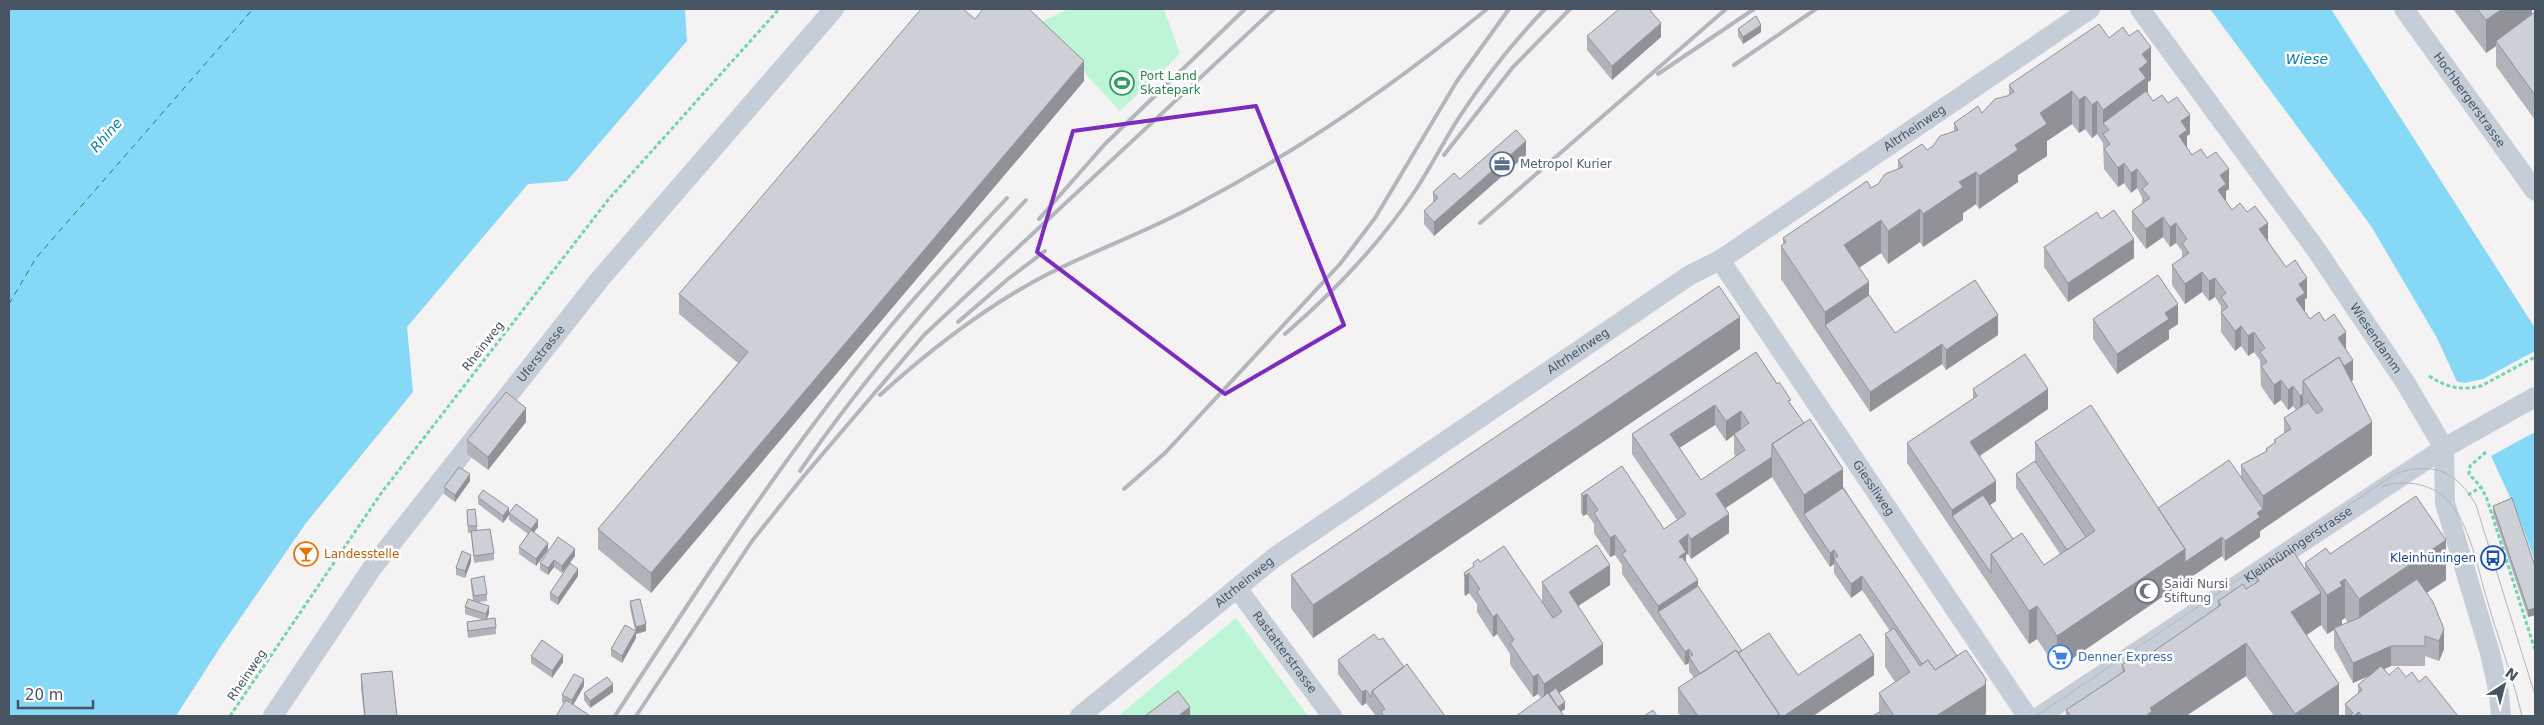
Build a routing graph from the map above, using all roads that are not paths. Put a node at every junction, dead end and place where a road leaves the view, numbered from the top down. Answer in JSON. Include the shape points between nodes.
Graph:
{"nodes":[{"id":1,"x":834,"y":9,"type":"edge"},
{"id":2,"x":2090,"y":9,"type":"edge"},
{"id":3,"x":2140,"y":9,"type":"edge"},
{"id":4,"x":2404,"y":9,"type":"edge"},
{"id":5,"x":2535,"y":191,"type":"edge"},
{"id":6,"x":1720,"y":260,"type":"junction"},
{"id":7,"x":2535,"y":397,"type":"edge"},
{"id":8,"x":2444,"y":448,"type":"junction"},
{"id":9,"x":1237,"y":588,"type":"junction"},
{"id":10,"x":273,"y":716,"type":"edge"},
{"id":11,"x":1080,"y":716,"type":"edge"},
{"id":12,"x":1332,"y":716,"type":"edge"},
{"id":13,"x":2027,"y":716,"type":"edge"},
{"id":14,"x":2040,"y":716,"type":"edge"},
{"id":15,"x":2501,"y":716,"type":"edge"}],
"edges":[{"from":1,"to":10,"type":"street","name":"Uferstrasse","via":[[600,279],[372,568]]},
{"from":2,"to":6,"type":"street","name":"Altrheinweg"},
{"from":3,"to":8,"type":"street","name":"Wiesendamm","via":[[2315,248],[2405,382]]},
{"from":4,"to":5,"type":"street","name":"Hochbergerstrasse"},
{"from":6,"to":9,"type":"street","name":"Altrheinweg","via":[[1690,275],[1274,557]]},
{"from":6,"to":13,"type":"street","name":"Giessliweg"},
{"from":7,"to":8,"type":"street","name":"Kleinhüningerstrasse"},
{"from":8,"to":14,"type":"street","name":"Kleinhüningerstrasse"},
{"from":8,"to":15,"type":"street","name":"Wiesendamm","via":[[2445,503],[2490,652]]},
{"from":9,"to":11,"type":"street","name":"Altrheinweg"},
{"from":9,"to":12,"type":"street","name":"Rastatterstrasse"}]}
